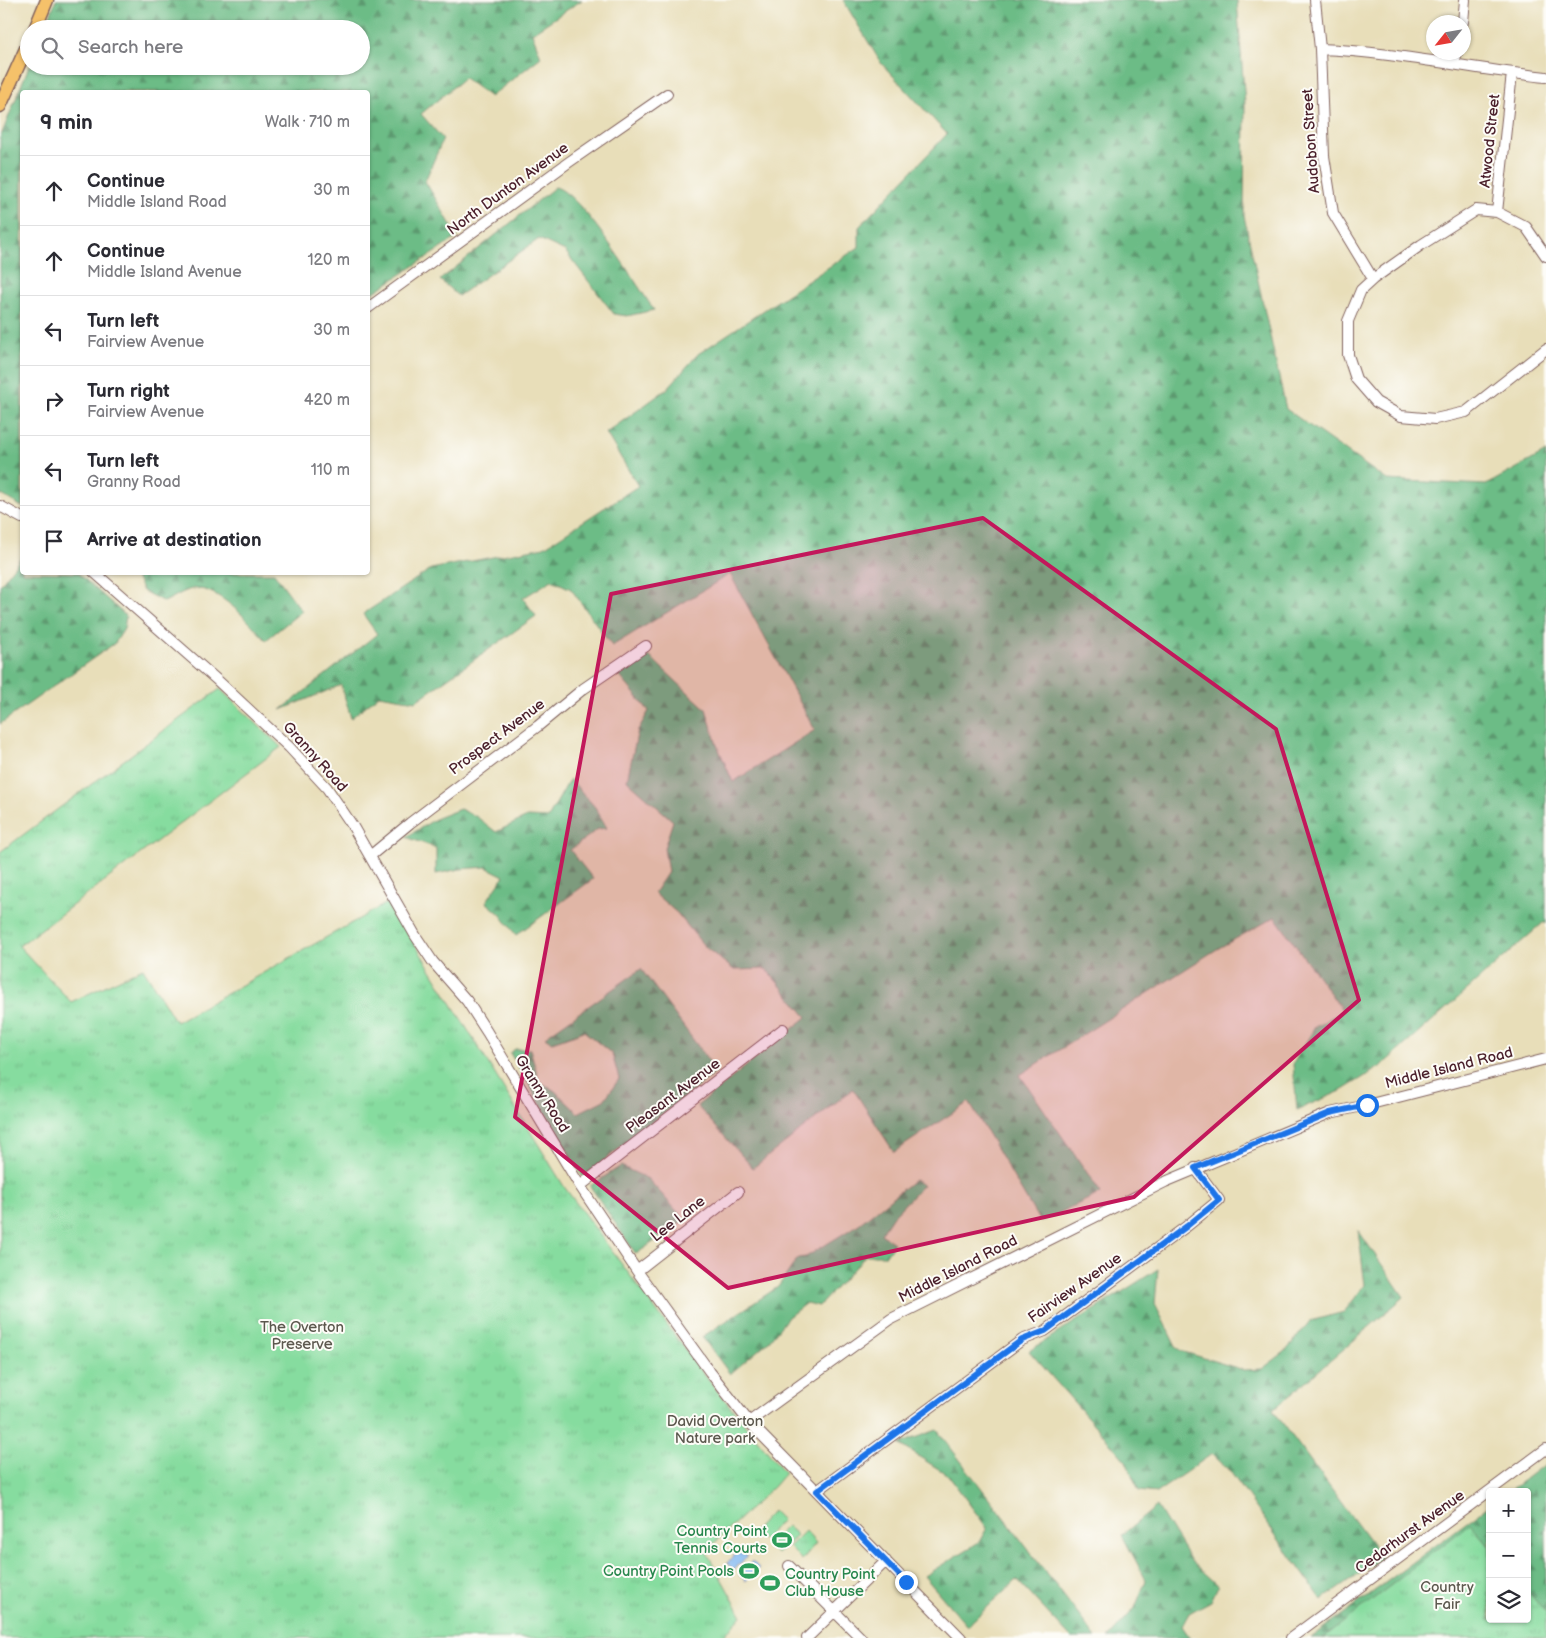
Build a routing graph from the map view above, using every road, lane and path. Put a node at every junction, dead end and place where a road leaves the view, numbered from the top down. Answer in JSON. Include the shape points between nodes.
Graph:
{"nodes":[{"id":1,"x":47,"y":0,"type":"edge"},
{"id":2,"x":1315,"y":0,"type":"edge"},
{"id":3,"x":1465,"y":0,"type":"edge"},
{"id":4,"x":1464,"y":15,"type":"edge"},
{"id":5,"x":39,"y":20,"type":"edge"},
{"id":6,"x":1320,"y":49,"type":"junction"},
{"id":7,"x":1455,"y":60,"type":"edge"},
{"id":8,"x":20,"y":62,"type":"edge"},
{"id":9,"x":1454,"y":64,"type":"junction"},
{"id":10,"x":1512,"y":74,"type":"junction"},
{"id":11,"x":1546,"y":77,"type":"edge"},
{"id":12,"x":667,"y":94,"type":"dead end"},
{"id":13,"x":0,"y":106,"type":"edge"},
{"id":14,"x":1497,"y":212,"type":"junction"},
{"id":15,"x":1546,"y":256,"type":"edge"},
{"id":16,"x":1373,"y":279,"type":"junction"},
{"id":17,"x":370,"y":307,"type":"edge"},
{"id":18,"x":1546,"y":349,"type":"edge"},
{"id":19,"x":0,"y":506,"type":"edge"},
{"id":20,"x":20,"y":517,"type":"edge"},
{"id":21,"x":97,"y":575,"type":"edge"},
{"id":22,"x":646,"y":646,"type":"dead end"},
{"id":23,"x":370,"y":856,"type":"junction"},
{"id":24,"x":784,"y":1029,"type":"dead end"},
{"id":25,"x":1546,"y":1059,"type":"edge"},
{"id":26,"x":1195,"y":1168,"type":"junction"},
{"id":27,"x":580,"y":1186,"type":"junction"},
{"id":28,"x":738,"y":1192,"type":"dead end"},
{"id":29,"x":637,"y":1271,"type":"junction"},
{"id":30,"x":749,"y":1422,"type":"junction"},
{"id":31,"x":1546,"y":1449,"type":"edge"},
{"id":32,"x":817,"y":1491,"type":"junction"},
{"id":33,"x":886,"y":1561,"type":"junction"},
{"id":34,"x":789,"y":1566,"type":"dead end"},
{"id":35,"x":834,"y":1612,"type":"junction"},
{"id":36,"x":807,"y":1638,"type":"edge"},
{"id":37,"x":861,"y":1638,"type":"edge"},
{"id":38,"x":961,"y":1638,"type":"edge"},
{"id":39,"x":1291,"y":1638,"type":"edge"}],
"edges":[{"from":1,"to":5,"type":"main road"},
{"from":2,"to":6,"type":"street","name":"Audobon Street"},
{"from":3,"to":4,"type":"street"},
{"from":6,"to":9,"type":"street"},
{"from":6,"to":16,"type":"street","name":"Audobon Street","via":[[1324,156],[1333,213]]},
{"from":7,"to":9,"type":"street"},
{"from":8,"to":13,"type":"main road"},
{"from":9,"to":10,"type":"street"},
{"from":10,"to":11,"type":"street"},
{"from":10,"to":14,"type":"street","name":"Atwood Street"},
{"from":12,"to":17,"type":"street","name":"North Dunton Avenue"},
{"from":14,"to":15,"type":"street","via":[[1526,227]]},
{"from":14,"to":16,"type":"street","via":[[1476,210]]},
{"from":16,"to":18,"type":"street","via":[[1361,290],[1348,321],[1348,355],[1356,379],[1376,402],[1401,416],[1435,419],[1466,412]]},
{"from":19,"to":20,"type":"street"},
{"from":21,"to":23,"type":"street","name":"Granny Road","via":[[289,747],[327,788]]},
{"from":22,"to":23,"type":"street","name":"Prospect Avenue","via":[[583,689]]},
{"from":23,"to":27,"type":"street","name":"Granny Road","via":[[415,935],[433,962],[467,1001]]},
{"from":24,"to":27,"type":"street","name":"Pleasant Avenue"},
{"from":25,"to":26,"type":"street","name":"Middle Island Road","via":[[1330,1113]]},
{"from":26,"to":30,"type":"street","name":"Middle Island Road","via":[[890,1319]]},
{"from":26,"to":32,"type":"street","name":"Fairview Avenue","via":[[1219,1200],[1045,1331],[1022,1340]]},
{"from":27,"to":29,"type":"street","name":"Granny Road"},
{"from":28,"to":29,"type":"street","name":"Lee Lane"},
{"from":29,"to":30,"type":"street","name":"Granny Road"},
{"from":30,"to":32,"type":"street","name":"Granny Road"},
{"from":31,"to":39,"type":"street","name":"Cedarhurst Avenue"},
{"from":32,"to":33,"type":"street","name":"Granny Road"},
{"from":33,"to":35,"type":"street"},
{"from":33,"to":38,"type":"street","name":"Granny Road"},
{"from":34,"to":35,"type":"street"},
{"from":35,"to":36,"type":"street"},
{"from":35,"to":37,"type":"street"}]}
